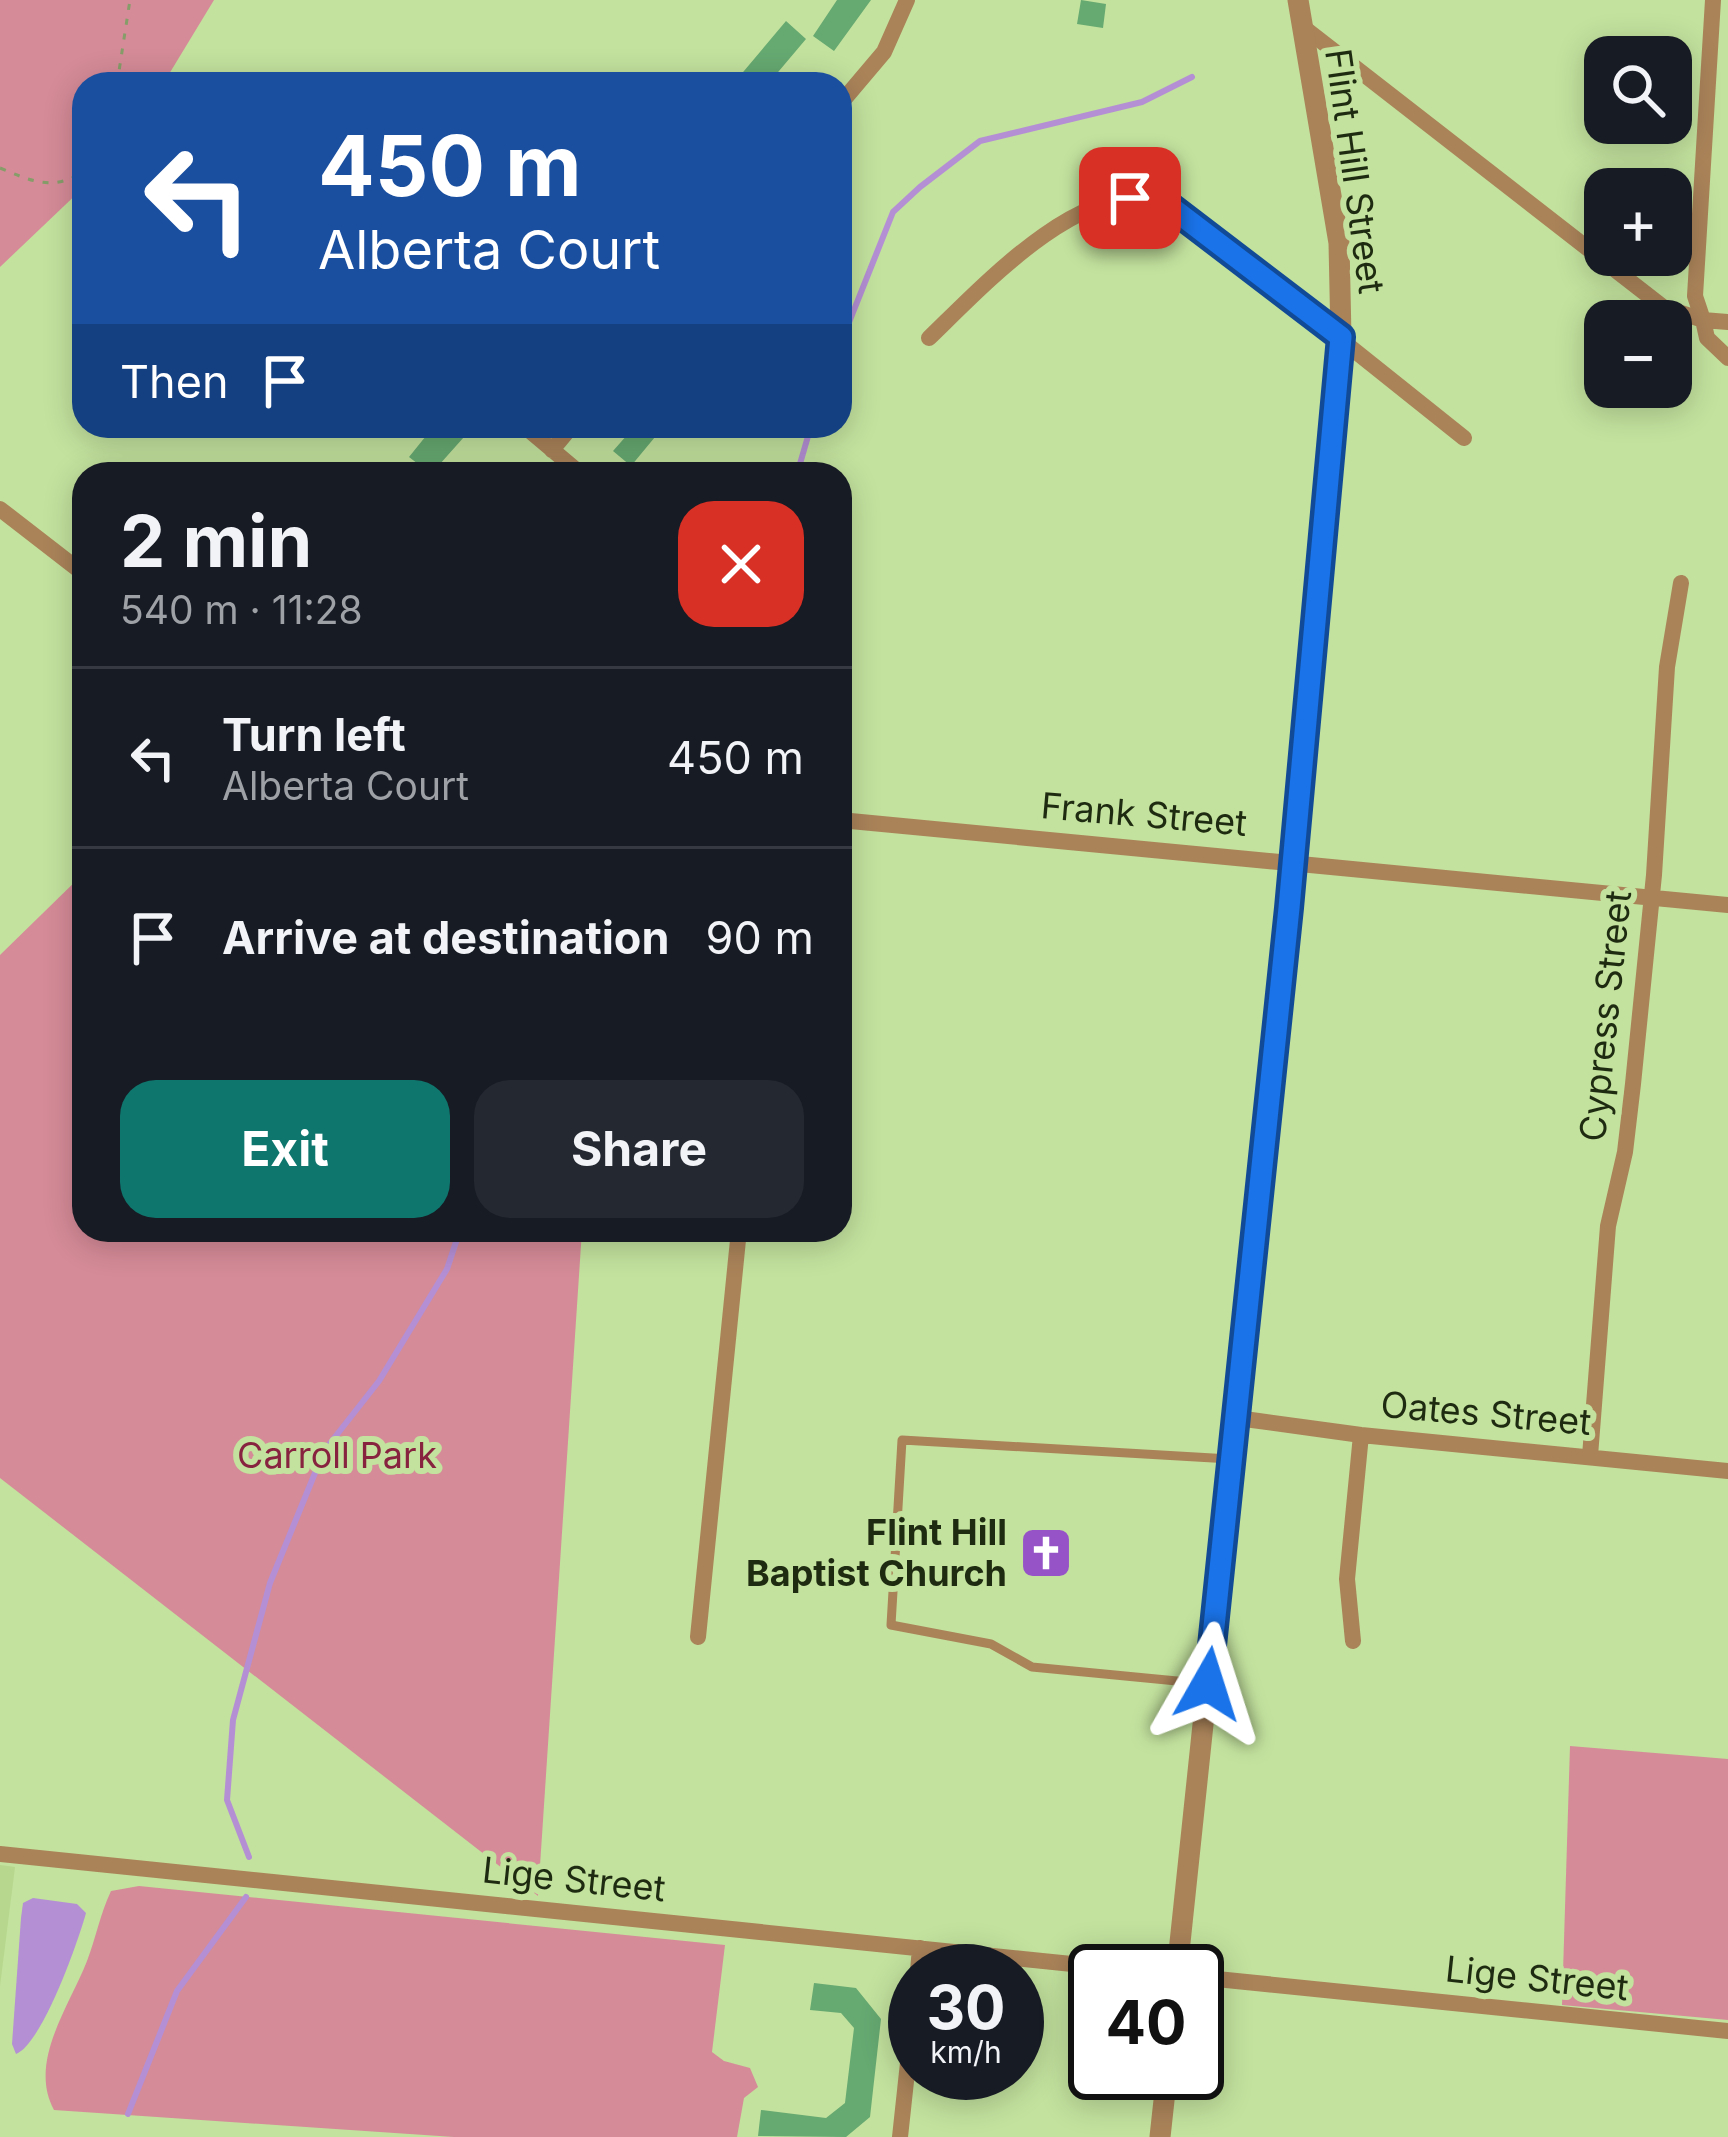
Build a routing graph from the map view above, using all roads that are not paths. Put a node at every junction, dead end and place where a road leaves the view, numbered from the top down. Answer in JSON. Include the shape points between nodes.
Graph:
{"nodes":[{"id":1,"x":907,"y":0,"type":"edge"},
{"id":2,"x":1298,"y":0,"type":"edge"},
{"id":3,"x":1714,"y":0,"type":"edge"},
{"id":4,"x":1303,"y":27,"type":"junction"},
{"id":5,"x":852,"y":90,"type":"edge"},
{"id":6,"x":1703,"y":320,"type":"junction"},
{"id":7,"x":1728,"y":322,"type":"edge"},
{"id":8,"x":1341,"y":337,"type":"junction"},
{"id":9,"x":929,"y":338,"type":"dead end"},
{"id":10,"x":1728,"y":358,"type":"edge"},
{"id":11,"x":538,"y":438,"type":"edge"},
{"id":12,"x":562,"y":438,"type":"edge"},
{"id":13,"x":1465,"y":438,"type":"dead end"},
{"id":14,"x":553,"y":450,"type":"junction"},
{"id":15,"x":566,"y":462,"type":"edge"},
{"id":16,"x":0,"y":509,"type":"edge"},
{"id":17,"x":72,"y":565,"type":"edge"},
{"id":18,"x":1682,"y":583,"type":"dead end"},
{"id":19,"x":852,"y":821,"type":"edge"},
{"id":20,"x":1294,"y":862,"type":"junction"},
{"id":21,"x":1652,"y":896,"type":"junction"},
{"id":22,"x":1728,"y":904,"type":"edge"},
{"id":23,"x":738,"y":1242,"type":"edge"},
{"id":24,"x":1238,"y":1418,"type":"junction"},
{"id":25,"x":1361,"y":1435,"type":"junction"},
{"id":26,"x":1590,"y":1456,"type":"junction"},
{"id":27,"x":1233,"y":1460,"type":"junction"},
{"id":28,"x":1728,"y":1471,"type":"edge"},
{"id":29,"x":698,"y":1636,"type":"dead end"},
{"id":30,"x":1353,"y":1641,"type":"dead end"},
{"id":31,"x":1208,"y":1684,"type":"junction"},
{"id":32,"x":0,"y":1853,"type":"edge"},
{"id":33,"x":1180,"y":1944,"type":"edge"},
{"id":34,"x":888,"y":1945,"type":"edge"},
{"id":35,"x":1224,"y":1980,"type":"edge"},
{"id":36,"x":1728,"y":2031,"type":"edge"},
{"id":37,"x":904,"y":2100,"type":"edge"},
{"id":38,"x":1164,"y":2100,"type":"edge"},
{"id":39,"x":900,"y":2137,"type":"edge"},
{"id":40,"x":1160,"y":2137,"type":"edge"}],
"edges":[{"from":1,"to":5,"type":"street","via":[[884,52]]},
{"from":2,"to":4,"type":"street","name":"Flint Hill Street"},
{"from":3,"to":6,"type":"street","via":[[1695,296]]},
{"from":4,"to":6,"type":"street","via":[[1663,307]]},
{"from":4,"to":8,"type":"street","name":"Flint Hill Street","via":[[1339,243]]},
{"from":6,"to":7,"type":"street"},
{"from":6,"to":10,"type":"street","via":[[1707,338]]},
{"from":8,"to":9,"type":"street","via":[[1172,208],[1130,198],[1088,210],[1040,240]]},
{"from":8,"to":13,"type":"street"},
{"from":8,"to":20,"type":"street","name":"Flint Hill Street"},
{"from":11,"to":14,"type":"street"},
{"from":12,"to":14,"type":"street"},
{"from":14,"to":15,"type":"street"},
{"from":16,"to":17,"type":"street"},
{"from":18,"to":21,"type":"street","name":"Cypress Street","via":[[1667,667]]},
{"from":19,"to":20,"type":"street","name":"Frank Street"},
{"from":20,"to":21,"type":"street","name":"Frank Street"},
{"from":20,"to":24,"type":"street","name":"Flint Hill Street"},
{"from":21,"to":22,"type":"street","name":"Frank Street"},
{"from":21,"to":26,"type":"street","name":"Cypress Street","via":[[1625,1151],[1608,1226]]},
{"from":23,"to":29,"type":"street"},
{"from":24,"to":25,"type":"street","name":"Oates Street"},
{"from":24,"to":27,"type":"street","name":"Flint Hill Street"},
{"from":25,"to":26,"type":"street","name":"Oates Street"},
{"from":25,"to":30,"type":"street","via":[[1347,1579]]},
{"from":26,"to":28,"type":"street","name":"Oates Street"},
{"from":27,"to":31,"type":"street","name":"Flint Hill Street"},
{"from":27,"to":31,"type":"lane","via":[[902,1440],[891,1625],[991,1643],[1032,1667]]},
{"from":31,"to":33,"type":"street","name":"Flint Hill Street"},
{"from":32,"to":34,"type":"street","name":"Lige Street"},
{"from":35,"to":36,"type":"street","name":"Lige Street"},
{"from":37,"to":39,"type":"street"},
{"from":38,"to":40,"type":"street"}]}
